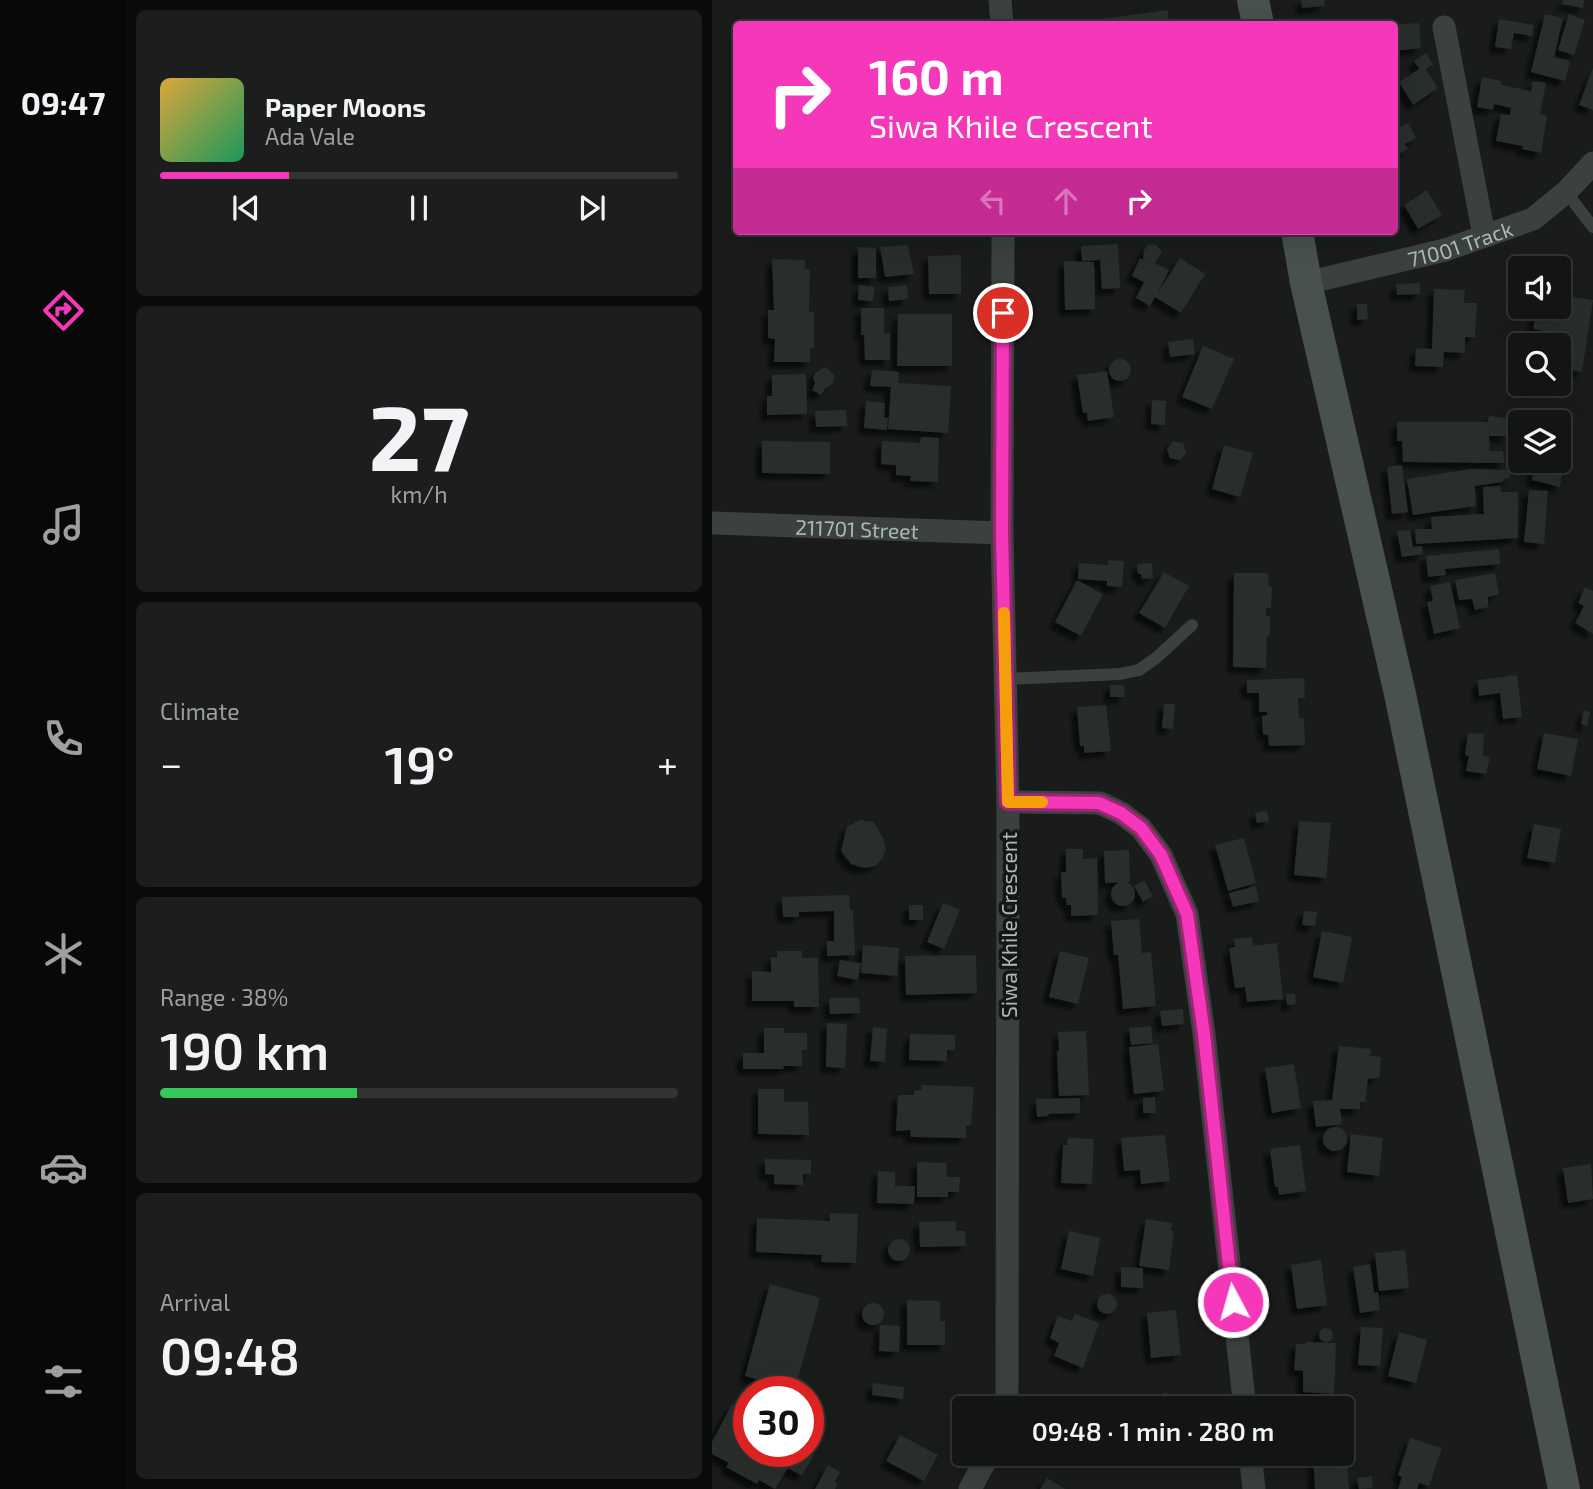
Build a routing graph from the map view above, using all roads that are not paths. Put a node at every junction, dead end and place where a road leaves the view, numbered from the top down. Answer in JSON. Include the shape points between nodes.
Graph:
{"nodes":[{"id":1,"x":1000,"y":0,"type":"edge"},
{"id":2,"x":1253,"y":0,"type":"edge"},
{"id":3,"x":1002,"y":21,"type":"edge"},
{"id":4,"x":1257,"y":21,"type":"edge"},
{"id":5,"x":1444,"y":27,"type":"dead end"},
{"id":6,"x":1593,"y":163,"type":"edge"},
{"id":7,"x":1566,"y":192,"type":"junction"},
{"id":8,"x":1593,"y":227,"type":"edge"},
{"id":9,"x":1003,"y":235,"type":"edge"},
{"id":10,"x":1298,"y":235,"type":"edge"},
{"id":11,"x":1484,"y":235,"type":"junction"},
{"id":12,"x":1306,"y":283,"type":"junction"},
{"id":13,"x":712,"y":523,"type":"edge"},
{"id":14,"x":1002,"y":533,"type":"junction"},
{"id":15,"x":1192,"y":625,"type":"dead end"},
{"id":16,"x":1005,"y":679,"type":"junction"},
{"id":17,"x":1008,"y":802,"type":"junction"},
{"id":18,"x":1007,"y":1396,"type":"edge"},
{"id":19,"x":1244,"y":1396,"type":"edge"},
{"id":20,"x":982,"y":1466,"type":"edge"},
{"id":21,"x":1251,"y":1466,"type":"edge"},
{"id":22,"x":970,"y":1489,"type":"edge"},
{"id":23,"x":1254,"y":1489,"type":"edge"},
{"id":24,"x":1564,"y":1489,"type":"edge"}],
"edges":[{"from":1,"to":3,"type":"street"},
{"from":2,"to":4,"type":"street"},
{"from":5,"to":11,"type":"street"},
{"from":6,"to":7,"type":"street","name":"71001 Track"},
{"from":7,"to":8,"type":"lane"},
{"from":7,"to":11,"type":"street","name":"71001 Track","via":[[1533,219]]},
{"from":9,"to":14,"type":"street","name":"Siwa Khile Crescent"},
{"from":10,"to":12,"type":"street"},
{"from":11,"to":12,"type":"street","name":"71001 Track","via":[[1415,259]]},
{"from":12,"to":24,"type":"street","via":[[1400,694]]},
{"from":13,"to":14,"type":"street","name":"211701 Street"},
{"from":14,"to":16,"type":"street","name":"Siwa Khile Crescent"},
{"from":15,"to":16,"type":"lane","via":[[1139,670]]},
{"from":16,"to":17,"type":"street","name":"Siwa Khile Crescent"},
{"from":17,"to":18,"type":"street","name":"Siwa Khile Crescent"},
{"from":17,"to":19,"type":"street","via":[[1099,803],[1121,813],[1141,828],[1161,855],[1187,914]]},
{"from":20,"to":22,"type":"street"},
{"from":21,"to":23,"type":"street"}]}
